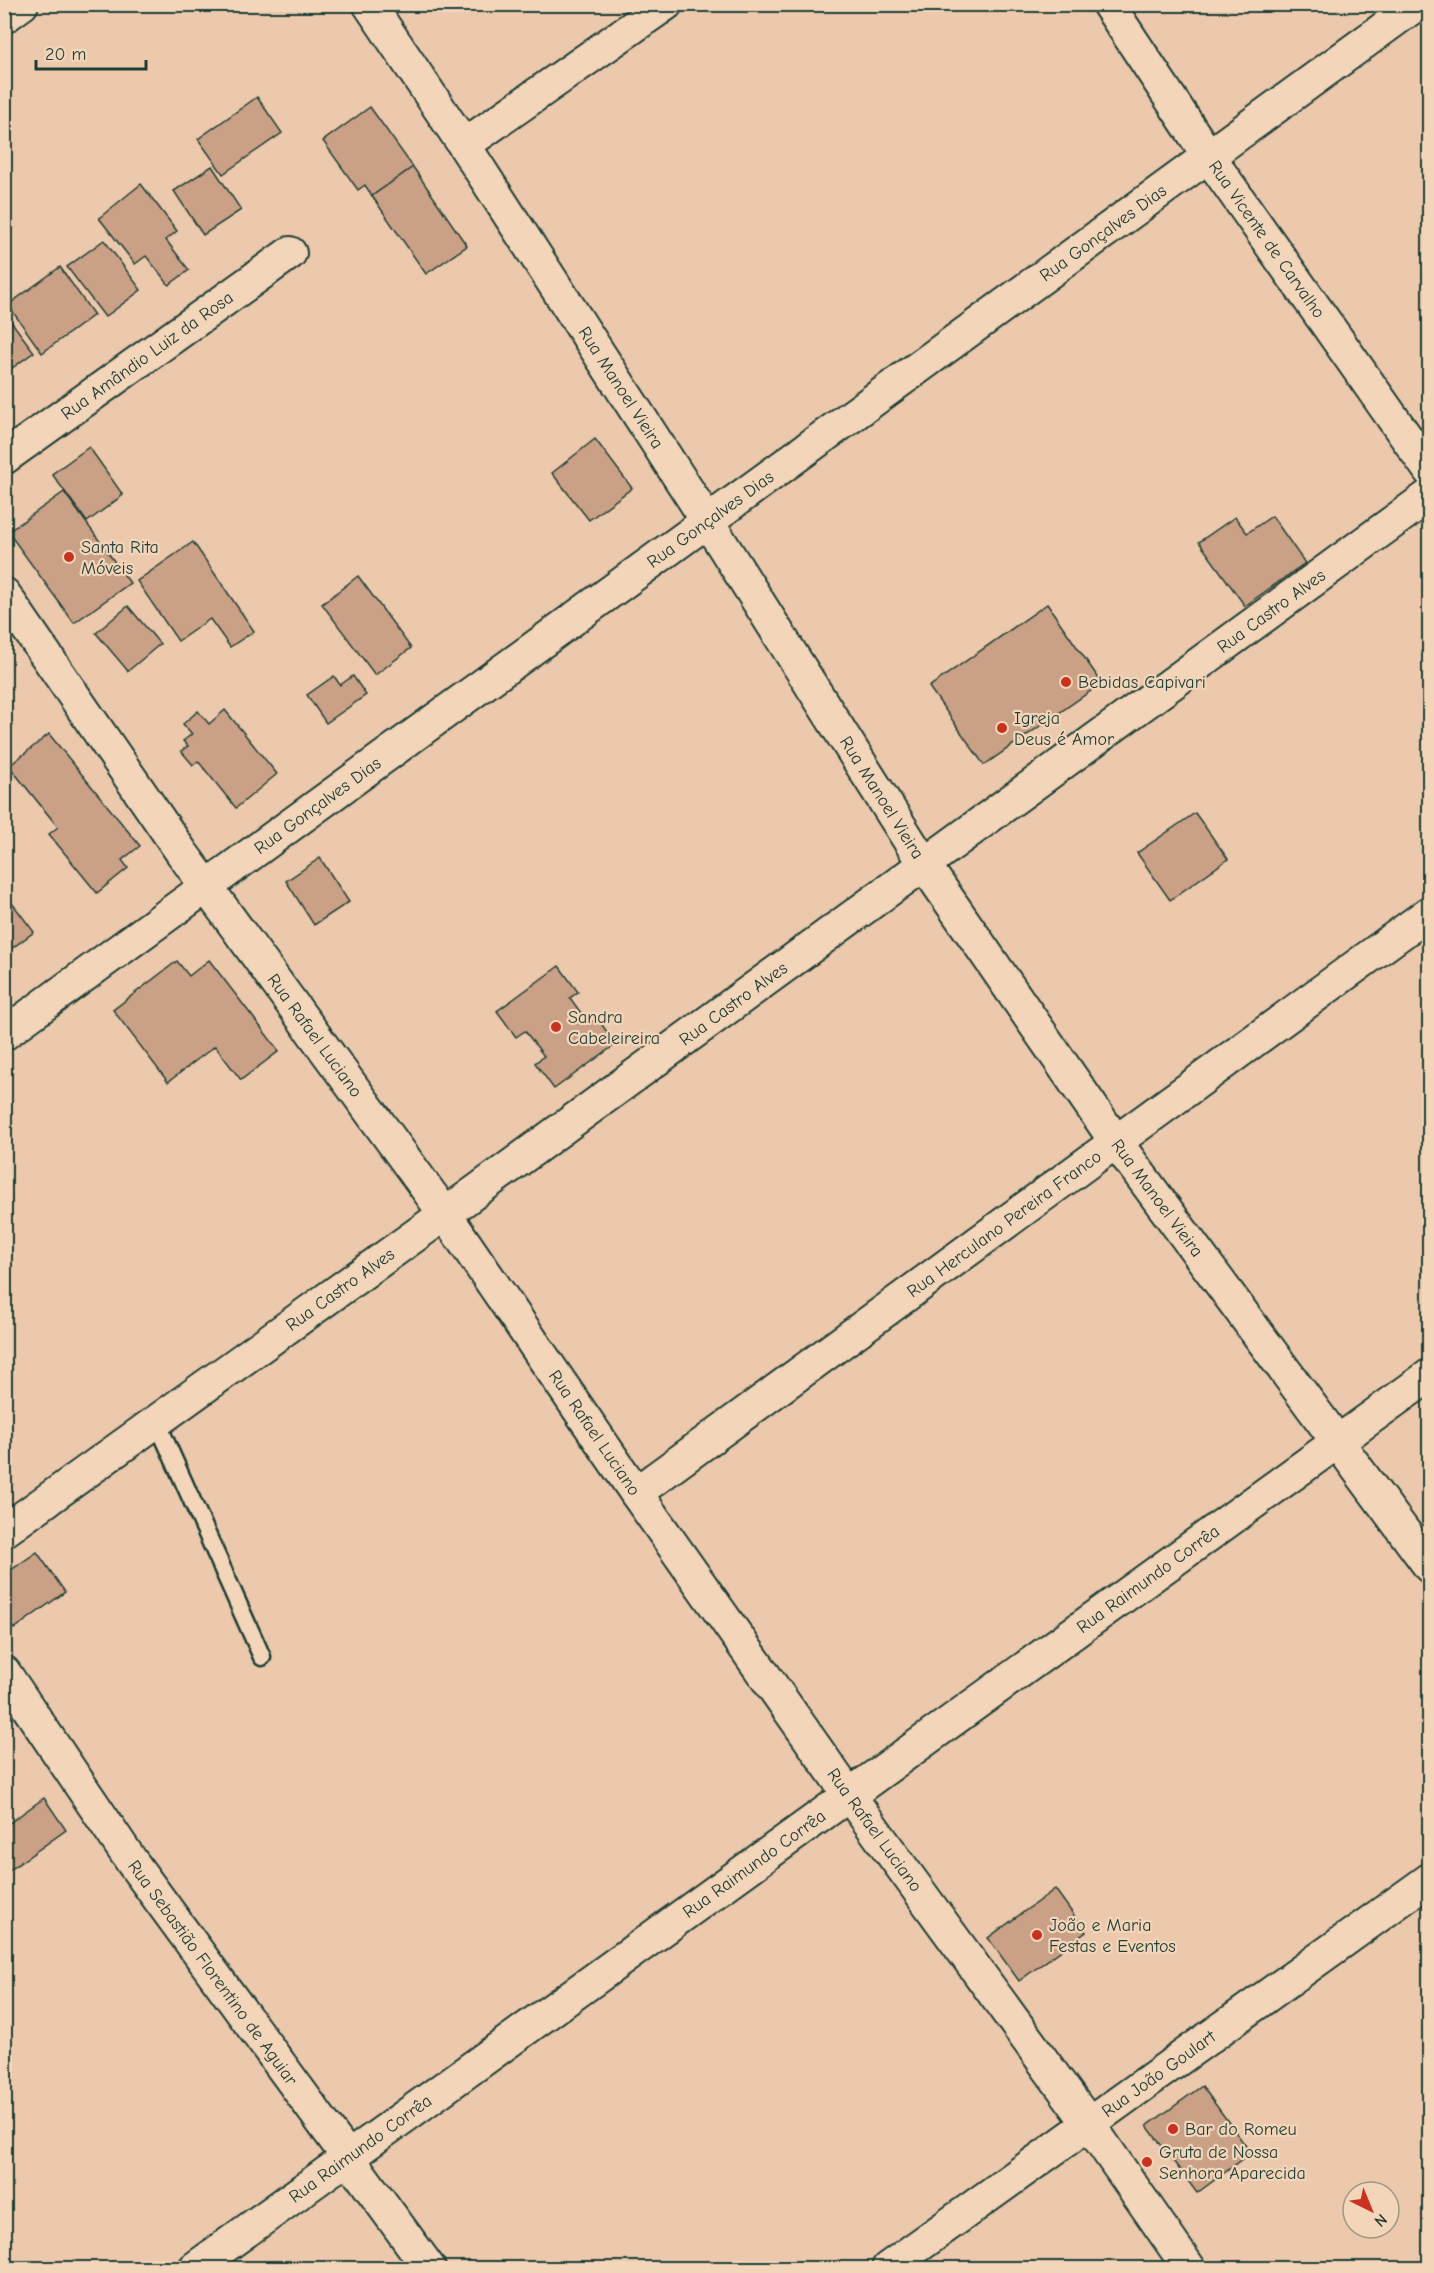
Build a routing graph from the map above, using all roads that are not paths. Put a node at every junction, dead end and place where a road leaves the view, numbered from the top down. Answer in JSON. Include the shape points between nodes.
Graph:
{"nodes":[{"id":1,"x":22,"y":4,"type":"edge"},
{"id":2,"x":369,"y":4,"type":"edge"},
{"id":3,"x":666,"y":4,"type":"edge"},
{"id":4,"x":1108,"y":4,"type":"edge"},
{"id":5,"x":1417,"y":4,"type":"edge"},
{"id":6,"x":4,"y":17,"type":"edge"},
{"id":7,"x":464,"y":145,"type":"junction"},
{"id":8,"x":1209,"y":157,"type":"junction"},
{"id":9,"x":291,"y":253,"type":"dead end"},
{"id":10,"x":4,"y":458,"type":"edge"},
{"id":11,"x":1430,"y":471,"type":"edge"},
{"id":12,"x":1430,"y":495,"type":"edge"},
{"id":13,"x":708,"y":522,"type":"junction"},
{"id":14,"x":4,"y":594,"type":"edge"},
{"id":15,"x":924,"y":864,"type":"junction"},
{"id":16,"x":208,"y":886,"type":"junction"},
{"id":17,"x":1430,"y":912,"type":"edge"},
{"id":18,"x":4,"y":1034,"type":"edge"},
{"id":19,"x":1116,"y":1142,"type":"junction"},
{"id":20,"x":445,"y":1214,"type":"junction"},
{"id":21,"x":1430,"y":1375,"type":"edge"},
{"id":22,"x":156,"y":1420,"type":"junction"},
{"id":23,"x":1337,"y":1442,"type":"junction"},
{"id":24,"x":636,"y":1493,"type":"junction"},
{"id":25,"x":4,"y":1531,"type":"edge"},
{"id":26,"x":1430,"y":1567,"type":"edge"},
{"id":27,"x":262,"y":1657,"type":"dead end"},
{"id":28,"x":4,"y":1672,"type":"edge"},
{"id":29,"x":849,"y":1796,"type":"junction"},
{"id":30,"x":1430,"y":1879,"type":"edge"},
{"id":31,"x":1089,"y":2124,"type":"junction"},
{"id":32,"x":347,"y":2158,"type":"junction"},
{"id":33,"x":195,"y":2268,"type":"edge"},
{"id":34,"x":429,"y":2268,"type":"edge"},
{"id":35,"x":888,"y":2268,"type":"edge"},
{"id":36,"x":1189,"y":2268,"type":"edge"}],
"edges":[{"from":1,"to":6,"type":"street"},
{"from":2,"to":7,"type":"street","name":"Rua Manoel Vieira"},
{"from":3,"to":7,"type":"street"},
{"from":4,"to":8,"type":"street","name":"Rua Vicente de Carvalho"},
{"from":5,"to":8,"type":"street","name":"Rua Gonçalves Dias"},
{"from":7,"to":13,"type":"street","name":"Rua Manoel Vieira"},
{"from":8,"to":11,"type":"street","name":"Rua Vicente de Carvalho"},
{"from":8,"to":13,"type":"street","name":"Rua Gonçalves Dias"},
{"from":9,"to":10,"type":"street","name":"Rua Amândio Luiz da Rosa"},
{"from":12,"to":15,"type":"street","name":"Rua Castro Alves"},
{"from":13,"to":15,"type":"street","name":"Rua Manoel Vieira"},
{"from":13,"to":16,"type":"street","name":"Rua Gonçalves Dias"},
{"from":14,"to":16,"type":"street","name":"Rua Rafael Luciano"},
{"from":15,"to":19,"type":"street","name":"Rua Manoel Vieira"},
{"from":15,"to":20,"type":"street","name":"Rua Castro Alves"},
{"from":16,"to":18,"type":"street","name":"Rua Gonçalves Dias"},
{"from":16,"to":20,"type":"street","name":"Rua Rafael Luciano"},
{"from":17,"to":19,"type":"street","name":"Rua Herculano Pereira Franco"},
{"from":19,"to":23,"type":"street","name":"Rua Manoel Vieira"},
{"from":19,"to":24,"type":"street","name":"Rua Herculano Pereira Franco"},
{"from":20,"to":22,"type":"street","name":"Rua Castro Alves"},
{"from":20,"to":24,"type":"street","name":"Rua Rafael Luciano"},
{"from":21,"to":23,"type":"street","name":"Rua Raimundo Corrêa"},
{"from":22,"to":25,"type":"street","name":"Rua Castro Alves"},
{"from":22,"to":27,"type":"lane"},
{"from":23,"to":26,"type":"street","name":"Rua Manoel Vieira"},
{"from":23,"to":29,"type":"street","name":"Rua Raimundo Corrêa"},
{"from":24,"to":29,"type":"street","name":"Rua Rafael Luciano"},
{"from":28,"to":32,"type":"street","name":"Rua Sebastião Florentino de Aguiar","via":[[132,1862]]},
{"from":29,"to":31,"type":"street","name":"Rua Rafael Luciano"},
{"from":29,"to":32,"type":"street","name":"Rua Raimundo Corrêa"},
{"from":30,"to":31,"type":"street","name":"Rua João Goulart"},
{"from":31,"to":35,"type":"street","name":"Rua João Goulart"},
{"from":31,"to":36,"type":"street","name":"Rua Rafael Luciano"},
{"from":32,"to":33,"type":"street","name":"Rua Raimundo Corrêa"},
{"from":32,"to":34,"type":"street","name":"Rua Sebastião Florentino de Aguiar"}]}
